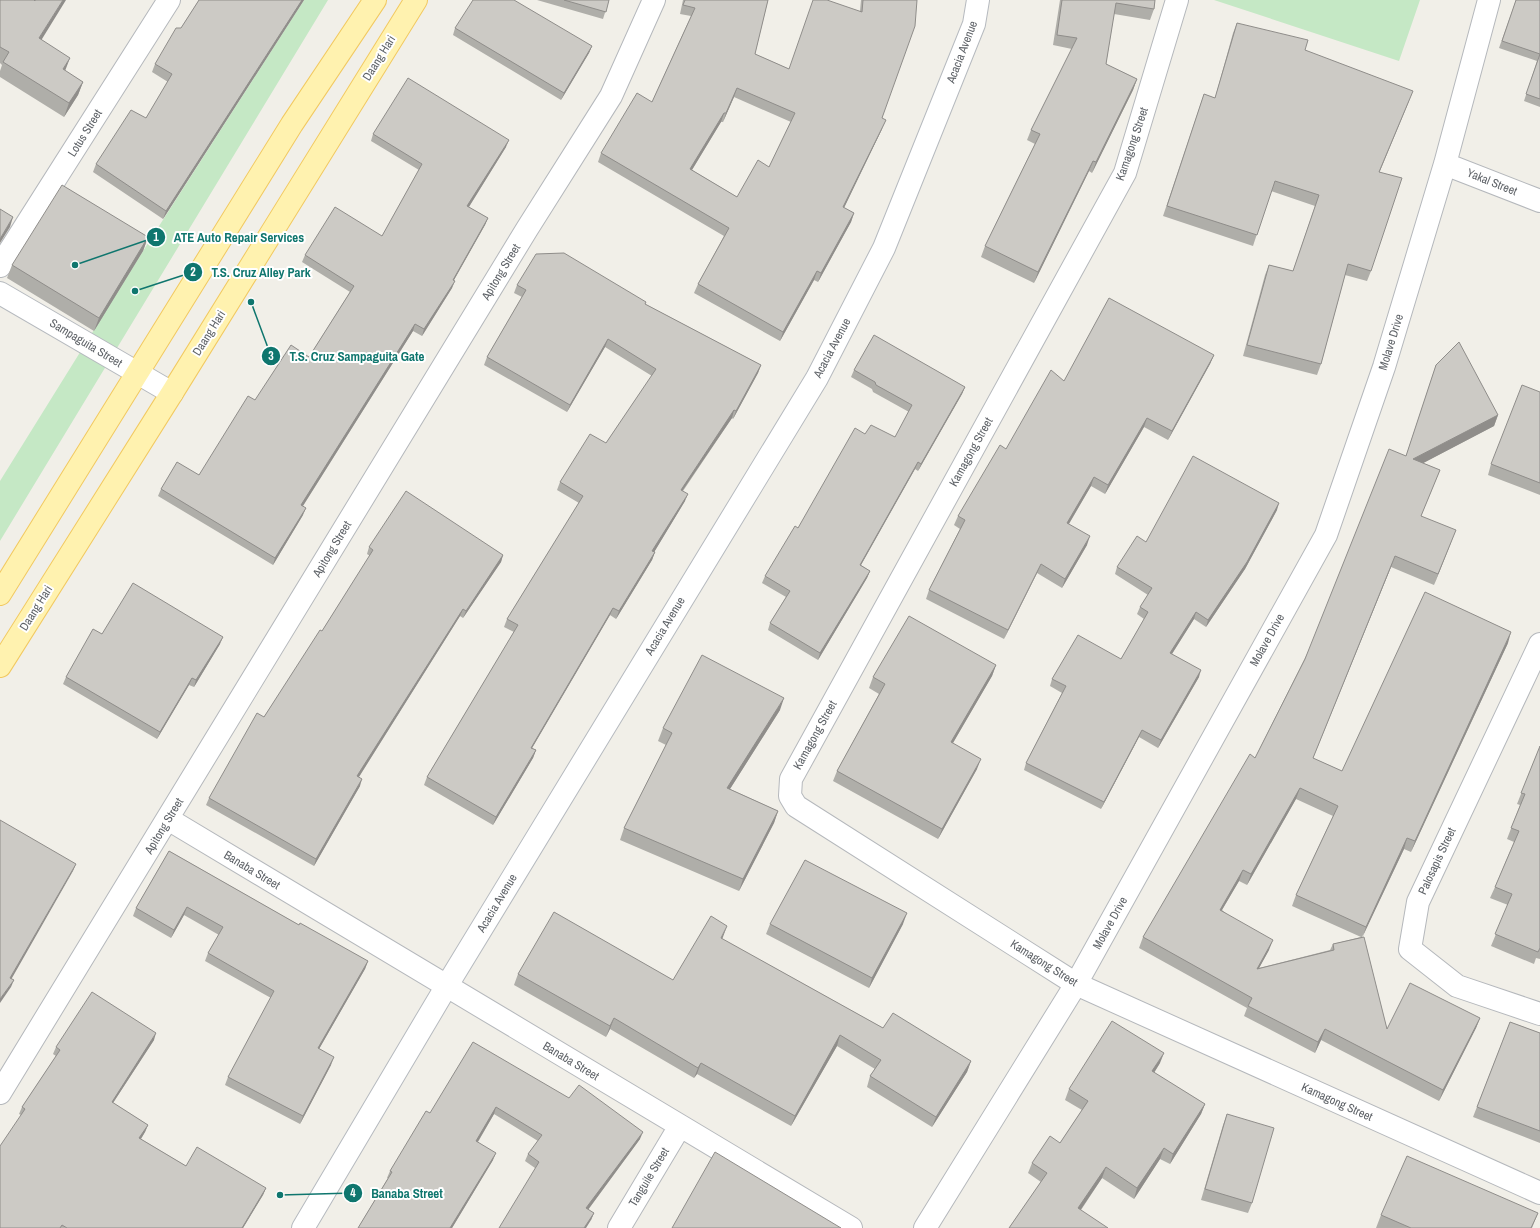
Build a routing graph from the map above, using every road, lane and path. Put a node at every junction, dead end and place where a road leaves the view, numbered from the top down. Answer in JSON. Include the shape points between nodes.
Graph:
{"nodes":[{"id":1,"x":169,"y":0,"type":"edge"},
{"id":2,"x":375,"y":0,"type":"edge"},
{"id":3,"x":416,"y":0,"type":"edge"},
{"id":4,"x":654,"y":0,"type":"edge"},
{"id":5,"x":978,"y":0,"type":"edge"},
{"id":6,"x":1177,"y":0,"type":"edge"},
{"id":7,"x":1489,"y":0,"type":"edge"},
{"id":8,"x":1445,"y":164,"type":"junction"},
{"id":9,"x":1540,"y":201,"type":"edge"},
{"id":10,"x":0,"y":266,"type":"edge"},
{"id":11,"x":0,"y":292,"type":"edge"},
{"id":12,"x":136,"y":373,"type":"junction"},
{"id":13,"x":172,"y":394,"type":"junction"},
{"id":14,"x":0,"y":594,"type":"edge"},
{"id":15,"x":1540,"y":644,"type":"edge"},
{"id":16,"x":0,"y":666,"type":"edge"},
{"id":17,"x":168,"y":819,"type":"junction"},
{"id":18,"x":1076,"y":984,"type":"junction"},
{"id":19,"x":446,"y":987,"type":"junction"},
{"id":20,"x":1540,"y":1014,"type":"edge"},
{"id":21,"x":0,"y":1093,"type":"edge"},
{"id":22,"x":680,"y":1126,"type":"junction"},
{"id":23,"x":1540,"y":1193,"type":"edge"},
{"id":24,"x":303,"y":1228,"type":"edge"},
{"id":25,"x":619,"y":1228,"type":"edge"},
{"id":26,"x":851,"y":1228,"type":"edge"},
{"id":27,"x":925,"y":1228,"type":"edge"}],
"edges":[{"from":1,"to":10,"type":"street","name":"Lotus Street"},
{"from":2,"to":12,"type":"main road","via":[[292,124]]},
{"from":3,"to":13,"type":"main road","name":"Daang Hari"},
{"from":4,"to":17,"type":"street","name":"Apitong Street","via":[[611,96],[527,229]]},
{"from":5,"to":19,"type":"street","name":"Acacia Avenue","via":[[974,24],[884,248],[817,378]]},
{"from":6,"to":18,"type":"street","name":"Kamagong Street","via":[[1125,173],[791,779],[790,796],[796,806]]},
{"from":7,"to":8,"type":"street","name":"Molave Drive"},
{"from":8,"to":9,"type":"street","name":"Yakal Street"},
{"from":8,"to":18,"type":"street","name":"Molave Drive","via":[[1384,367],[1326,535]]},
{"from":11,"to":12,"type":"street","name":"Sampaguita Street"},
{"from":12,"to":13,"type":"street","name":"Sampaguita Street"},
{"from":12,"to":14,"type":"main road"},
{"from":13,"to":16,"type":"main road","name":"Daang Hari"},
{"from":15,"to":20,"type":"street","name":"Palosapis Street","via":[[1418,902],[1410,949],[1456,986]]},
{"from":17,"to":19,"type":"street","name":"Banaba Street"},
{"from":17,"to":21,"type":"street","name":"Apitong Street"},
{"from":18,"to":23,"type":"street","name":"Kamagong Street"},
{"from":18,"to":27,"type":"street","name":"Molave Drive"},
{"from":19,"to":22,"type":"street","name":"Banaba Street"},
{"from":19,"to":24,"type":"street","name":"Acacia Avenue"},
{"from":22,"to":25,"type":"street","name":"Tanguile Street"},
{"from":22,"to":26,"type":"street","name":"Banaba Street"}]}
